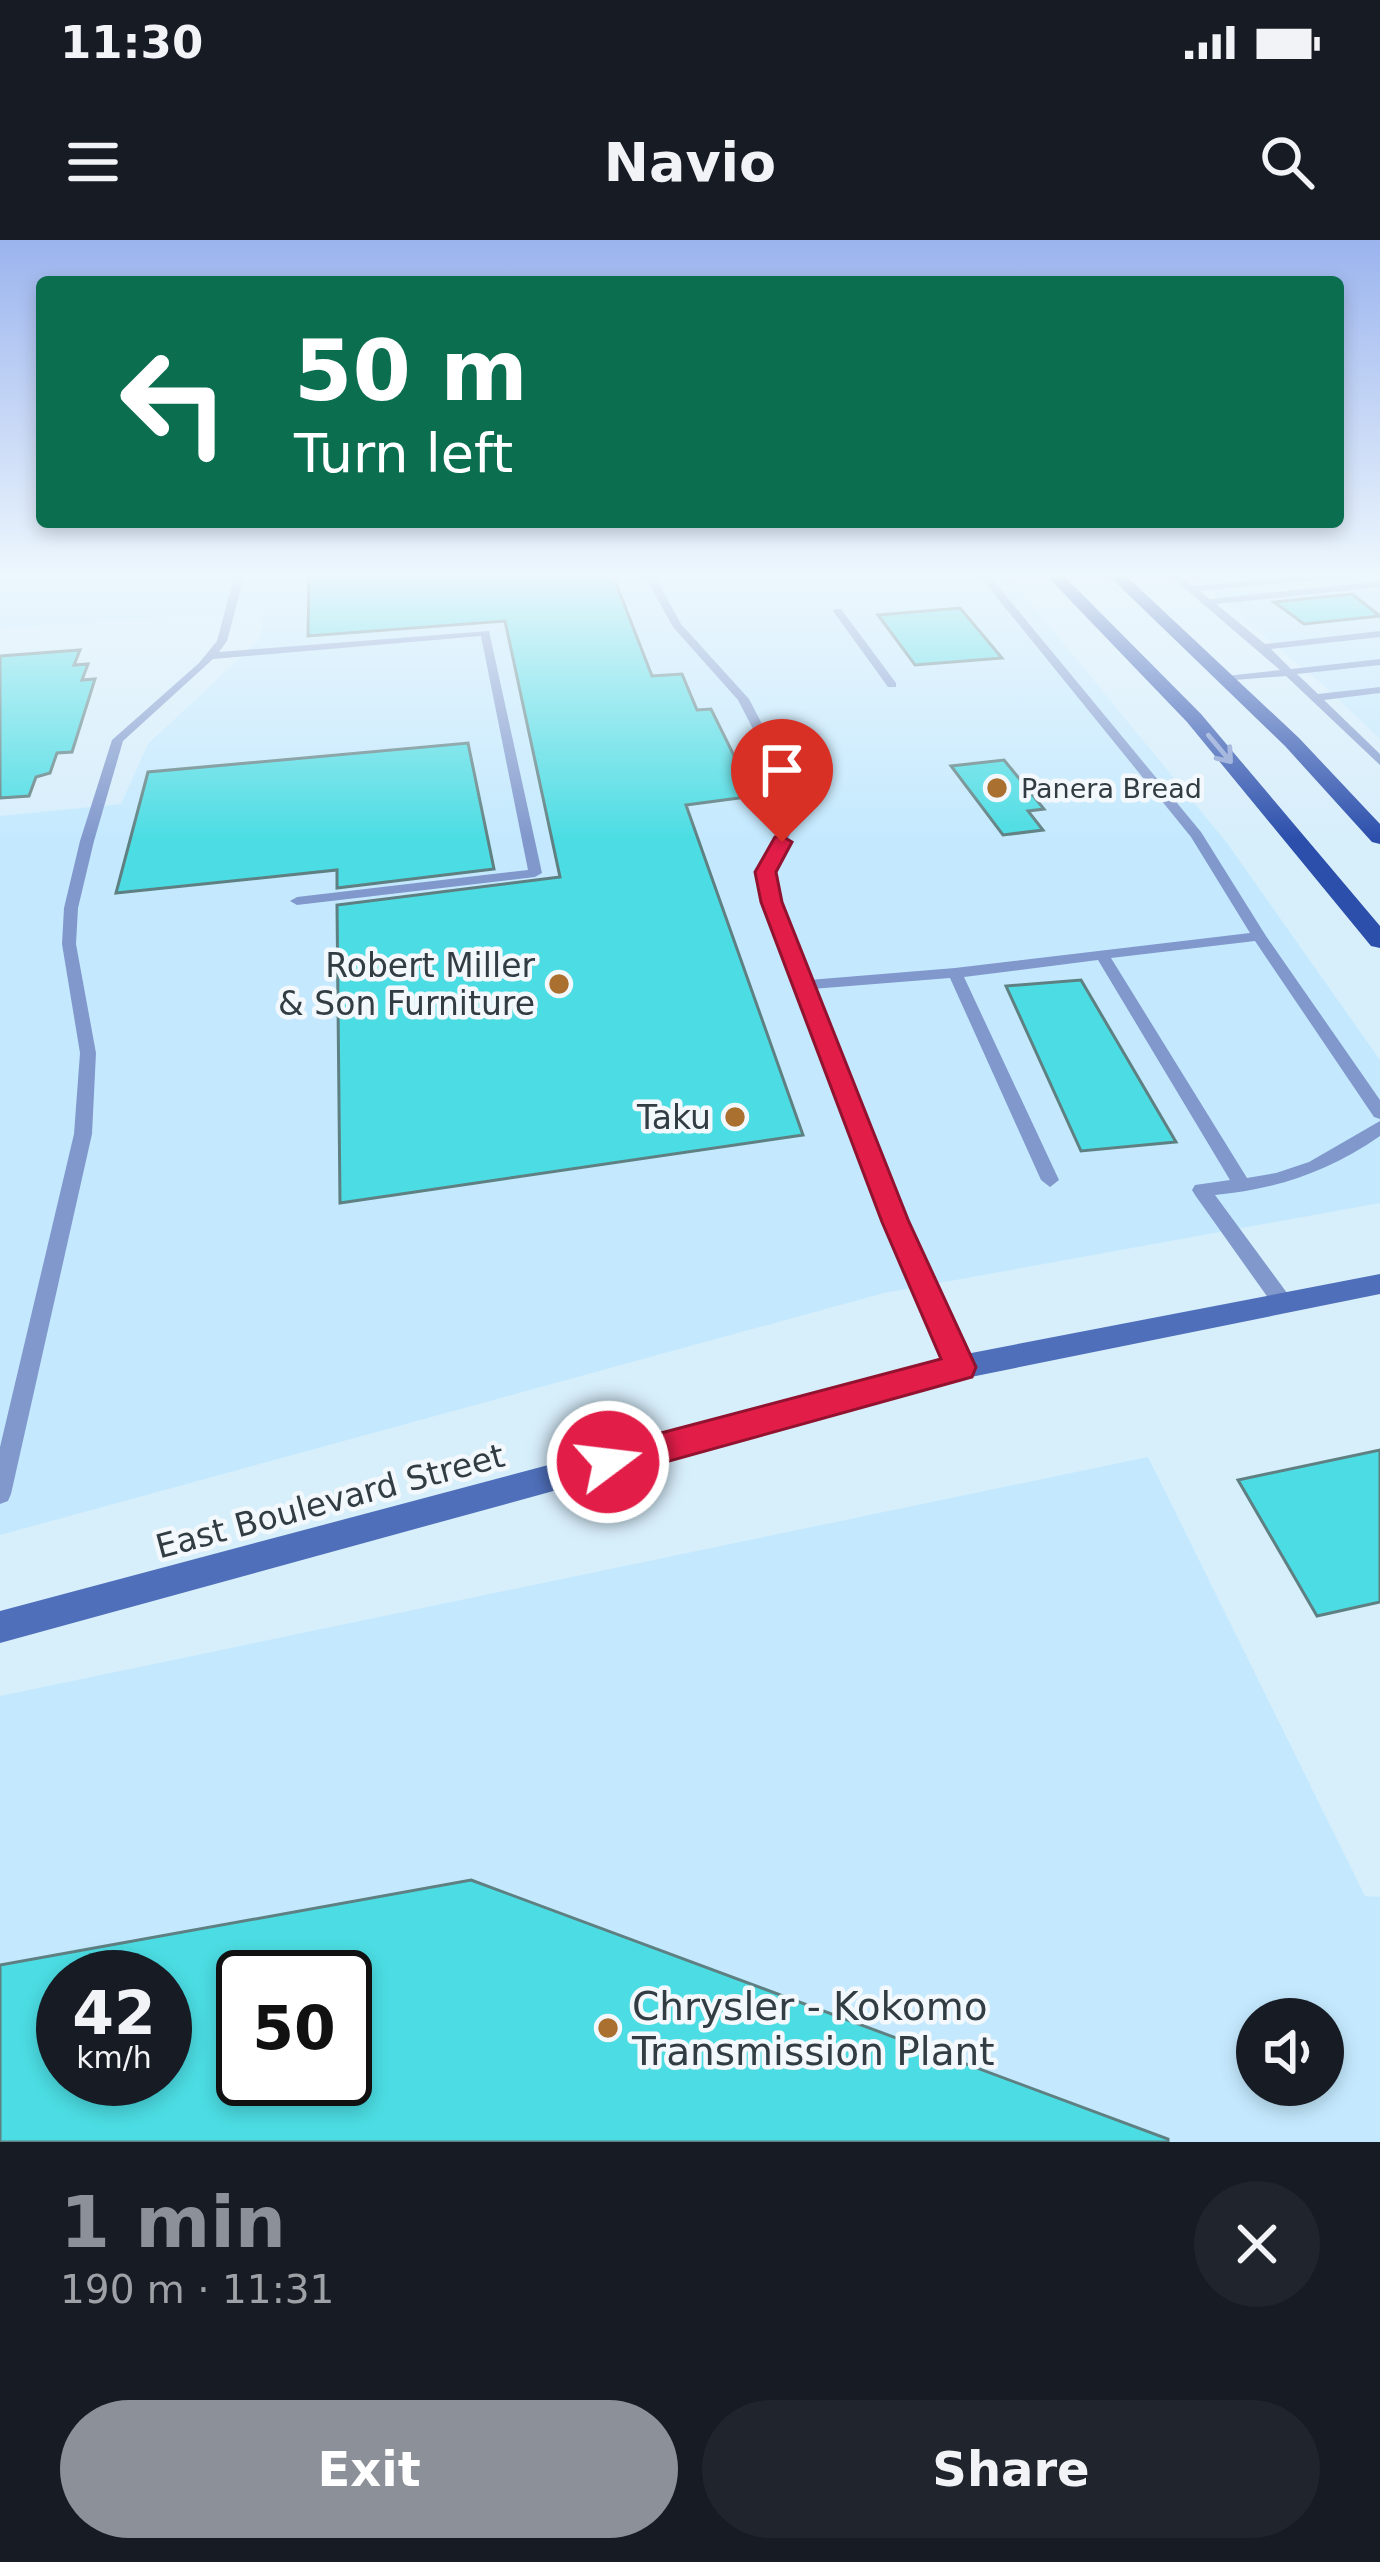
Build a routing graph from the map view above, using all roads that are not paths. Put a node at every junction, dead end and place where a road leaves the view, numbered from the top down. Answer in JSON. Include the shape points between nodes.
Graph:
{"nodes":[{"id":1,"x":205,"y":662,"type":"edge"},
{"id":2,"x":491,"y":662,"type":"edge"},
{"id":3,"x":710,"y":662,"type":"edge"},
{"id":4,"x":875,"y":662,"type":"edge"},
{"id":5,"x":1054,"y":662,"type":"edge"},
{"id":6,"x":1139,"y":662,"type":"edge"},
{"id":7,"x":1208,"y":662,"type":"edge"},
{"id":8,"x":1279,"y":662,"type":"edge"},
{"id":9,"x":1380,"y":662,"type":"edge"},
{"id":10,"x":1290,"y":672,"type":"junction"},
{"id":11,"x":1226,"y":679,"type":"junction"},
{"id":12,"x":892,"y":685,"type":"dead end"},
{"id":13,"x":1380,"y":690,"type":"edge"},
{"id":14,"x":1316,"y":698,"type":"junction"},
{"id":15,"x":1380,"y":760,"type":"edge"},
{"id":16,"x":1380,"y":837,"type":"edge"},
{"id":17,"x":297,"y":901,"type":"dead end"},
{"id":18,"x":1259,"y":936,"type":"junction"},
{"id":19,"x":1380,"y":941,"type":"edge"},
{"id":20,"x":1102,"y":955,"type":"junction"},
{"id":21,"x":955,"y":973,"type":"junction"},
{"id":22,"x":804,"y":985,"type":"junction"},
{"id":23,"x":1380,"y":1113,"type":"edge"},
{"id":24,"x":1380,"y":1127,"type":"edge"},
{"id":25,"x":1050,"y":1180,"type":"dead end"},
{"id":26,"x":1243,"y":1186,"type":"junction"},
{"id":27,"x":1380,"y":1284,"type":"edge"},
{"id":28,"x":1283,"y":1304,"type":"junction"},
{"id":29,"x":961,"y":1367,"type":"junction"},
{"id":30,"x":0,"y":1494,"type":"edge"},
{"id":31,"x":0,"y":1627,"type":"edge"}],
"edges":[{"from":1,"to":30,"type":"lane","via":[[118,740],[70,908],[88,1052],[83,1134]]},
{"from":2,"to":17,"type":"lane","via":[[536,873]]},
{"from":3,"to":22,"type":"lane","via":[[743,699],[798,804],[766,872]]},
{"from":4,"to":12,"type":"lane"},
{"from":5,"to":18,"type":"lane","via":[[1196,835]]},
{"from":6,"to":19,"type":"main road","one_way":true},
{"from":7,"to":11,"type":"main road"},
{"from":8,"to":10,"type":"lane"},
{"from":9,"to":10,"type":"lane"},
{"from":10,"to":11,"type":"lane"},
{"from":10,"to":14,"type":"lane"},
{"from":11,"to":16,"type":"main road"},
{"from":13,"to":14,"type":"lane"},
{"from":14,"to":15,"type":"lane"},
{"from":18,"to":20,"type":"lane"},
{"from":18,"to":23,"type":"lane"},
{"from":20,"to":21,"type":"lane"},
{"from":20,"to":26,"type":"lane"},
{"from":21,"to":22,"type":"lane"},
{"from":21,"to":25,"type":"lane"},
{"from":22,"to":29,"type":"lane"},
{"from":24,"to":26,"type":"lane","via":[[1334,1160],[1282,1182]]},
{"from":26,"to":28,"type":"lane","via":[[1201,1190]]},
{"from":27,"to":28,"type":"main road","name":"East Boulevard Street"},
{"from":28,"to":29,"type":"main road","name":"East Boulevard Street"},
{"from":29,"to":31,"type":"main road","name":"East Boulevard Street"}]}
